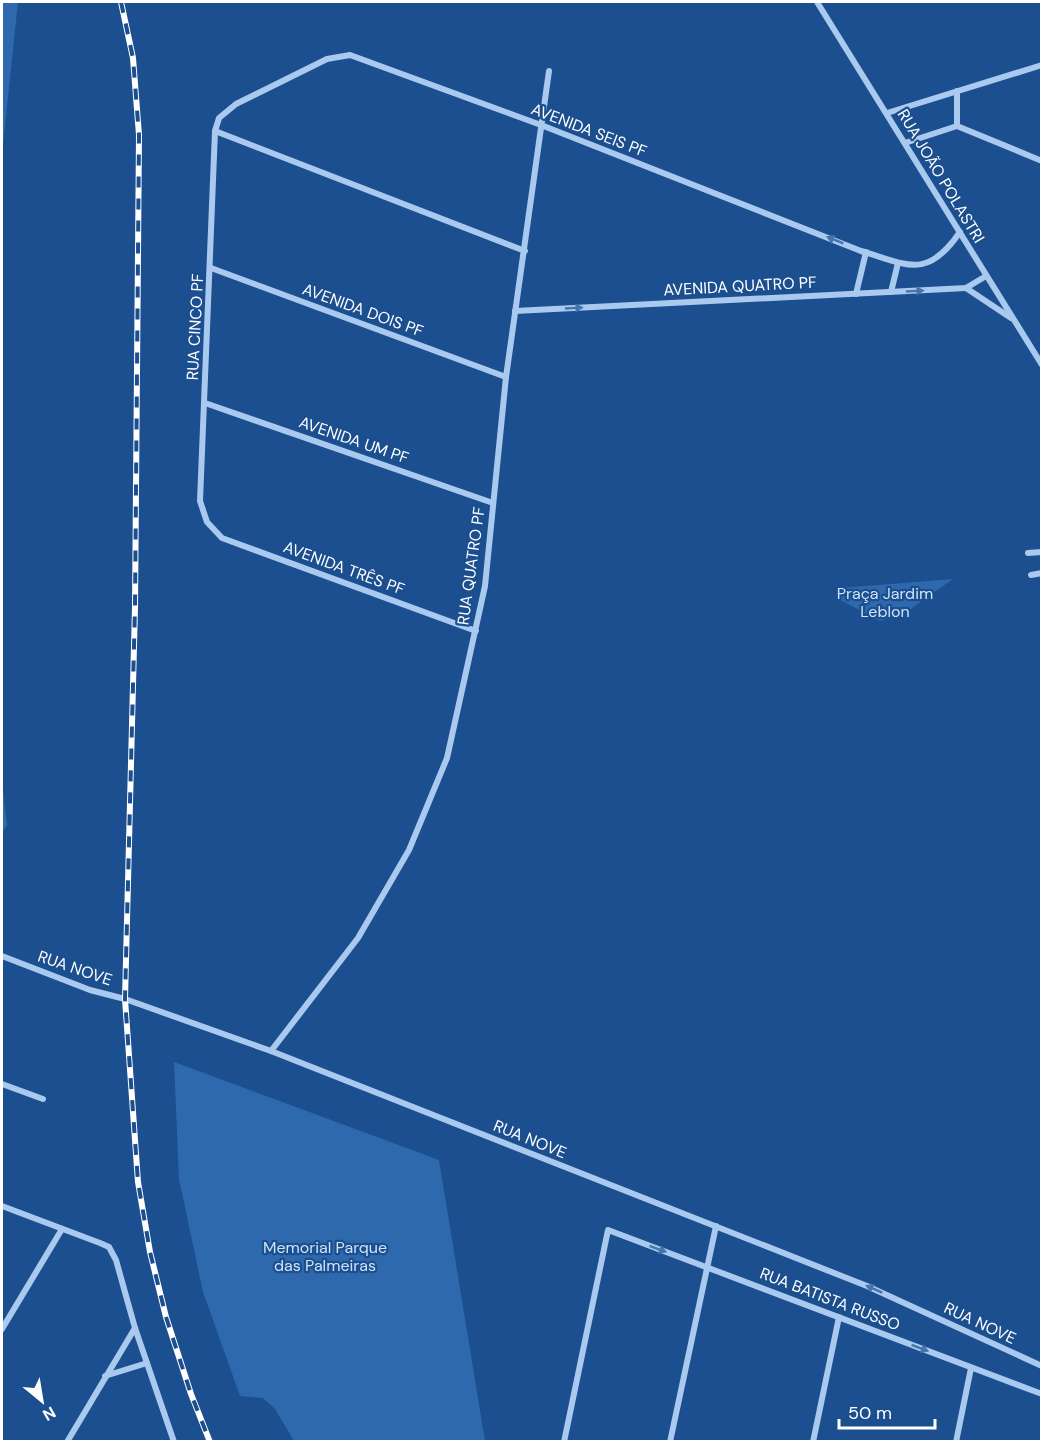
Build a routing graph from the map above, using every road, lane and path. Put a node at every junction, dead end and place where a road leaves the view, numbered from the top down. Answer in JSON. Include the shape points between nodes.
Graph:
{"nodes":[{"id":1,"x":827,"y":2,"type":"edge"},
{"id":2,"x":818,"y":3,"type":"edge"},
{"id":3,"x":1041,"y":65,"type":"edge"},
{"id":4,"x":549,"y":71,"type":"dead end"},
{"id":5,"x":957,"y":91,"type":"junction"},
{"id":6,"x":887,"y":113,"type":"junction"},
{"id":7,"x":542,"y":125,"type":"junction"},
{"id":8,"x":957,"y":126,"type":"junction"},
{"id":9,"x":215,"y":132,"type":"junction"},
{"id":10,"x":905,"y":143,"type":"junction"},
{"id":11,"x":1041,"y":161,"type":"edge"},
{"id":12,"x":960,"y":232,"type":"junction"},
{"id":13,"x":525,"y":251,"type":"junction"},
{"id":14,"x":866,"y":252,"type":"junction"},
{"id":15,"x":898,"y":263,"type":"junction"},
{"id":16,"x":211,"y":268,"type":"junction"},
{"id":17,"x":986,"y":276,"type":"junction"},
{"id":18,"x":966,"y":288,"type":"junction"},
{"id":19,"x":891,"y":292,"type":"junction"},
{"id":20,"x":856,"y":294,"type":"junction"},
{"id":21,"x":515,"y":311,"type":"junction"},
{"id":22,"x":1012,"y":319,"type":"junction"},
{"id":23,"x":1041,"y":365,"type":"edge"},
{"id":24,"x":506,"y":377,"type":"junction"},
{"id":25,"x":205,"y":403,"type":"junction"},
{"id":26,"x":494,"y":504,"type":"junction"},
{"id":27,"x":207,"y":522,"type":"joint"},
{"id":28,"x":1041,"y":552,"type":"edge"},
{"id":29,"x":1028,"y":553,"type":"dead end"},
{"id":30,"x":1041,"y":573,"type":"edge"},
{"id":31,"x":1031,"y":575,"type":"dead end"},
{"id":32,"x":476,"y":631,"type":"junction"},
{"id":33,"x":2,"y":956,"type":"edge"},
{"id":34,"x":271,"y":1051,"type":"junction"},
{"id":35,"x":2,"y":1084,"type":"edge"},
{"id":36,"x":43,"y":1099,"type":"dead end"},
{"id":37,"x":2,"y":1206,"type":"edge"},
{"id":38,"x":716,"y":1227,"type":"junction"},
{"id":39,"x":62,"y":1229,"type":"junction"},
{"id":40,"x":708,"y":1268,"type":"junction"},
{"id":41,"x":839,"y":1317,"type":"junction"},
{"id":42,"x":135,"y":1328,"type":"junction"},
{"id":43,"x":2,"y":1329,"type":"edge"},
{"id":44,"x":147,"y":1363,"type":"junction"},
{"id":45,"x":1041,"y":1366,"type":"edge"},
{"id":46,"x":971,"y":1368,"type":"junction"},
{"id":47,"x":104,"y":1376,"type":"junction"},
{"id":48,"x":1041,"y":1394,"type":"edge"},
{"id":49,"x":67,"y":1442,"type":"edge"},
{"id":50,"x":174,"y":1442,"type":"edge"},
{"id":51,"x":564,"y":1442,"type":"edge"},
{"id":52,"x":670,"y":1442,"type":"edge"},
{"id":53,"x":813,"y":1442,"type":"edge"},
{"id":54,"x":956,"y":1442,"type":"edge"}],
"edges":[{"from":1,"to":2,"type":"street"},
{"from":2,"to":6,"type":"street","name":"RUA JOÃO POLASTRI"},
{"from":3,"to":5,"type":"street"},
{"from":4,"to":7,"type":"street","name":"RUA QUATRO PF"},
{"from":5,"to":6,"type":"street"},
{"from":5,"to":8,"type":"street"},
{"from":6,"to":10,"type":"street","name":"RUA JOÃO POLASTRI"},
{"from":7,"to":9,"type":"street","name":"AVENIDA SEIS PF","via":[[350,55],[327,59],[236,104],[219,118]]},
{"from":7,"to":13,"type":"street","name":"RUA QUATRO PF"},
{"from":14,"to":7,"type":"street","name":"AVENIDA SEIS PF","one_way":true},
{"from":8,"to":10,"type":"street"},
{"from":8,"to":11,"type":"street"},
{"from":9,"to":13,"type":"street"},
{"from":9,"to":16,"type":"street","name":"RUA CINCO PF"},
{"from":10,"to":12,"type":"street","name":"RUA JOÃO POLASTRI"},
{"from":12,"to":15,"type":"street","name":"AVENIDA SEIS PF","via":[[949,249],[930,263]]},
{"from":12,"to":17,"type":"street","name":"RUA JOÃO POLASTRI"},
{"from":13,"to":21,"type":"street","name":"RUA QUATRO PF"},
{"from":14,"to":15,"type":"street","name":"AVENIDA SEIS PF"},
{"from":14,"to":20,"type":"street"},
{"from":15,"to":19,"type":"street"},
{"from":16,"to":24,"type":"street","name":"AVENIDA DOIS PF"},
{"from":16,"to":25,"type":"street","name":"RUA CINCO PF"},
{"from":17,"to":18,"type":"street","name":"AVENIDA QUATRO PF"},
{"from":17,"to":22,"type":"street","name":"RUA JOÃO POLASTRI"},
{"from":19,"to":18,"type":"street","name":"AVENIDA QUATRO PF","one_way":true},
{"from":18,"to":22,"type":"street"},
{"from":19,"to":20,"type":"street","name":"AVENIDA QUATRO PF"},
{"from":21,"to":20,"type":"street","name":"AVENIDA QUATRO PF","one_way":true},
{"from":21,"to":24,"type":"street","name":"RUA QUATRO PF"},
{"from":22,"to":23,"type":"street","name":"RUA JOÃO POLASTRI"},
{"from":24,"to":26,"type":"street","name":"RUA QUATRO PF"},
{"from":25,"to":26,"type":"street","name":"AVENIDA UM PF"},
{"from":25,"to":27,"type":"street","name":"RUA CINCO PF","via":[[200,501]]},
{"from":26,"to":32,"type":"street","name":"RUA QUATRO PF"},
{"from":27,"to":32,"type":"street","name":"AVENIDA TRÊS PF","via":[[222,538]]},
{"from":28,"to":29,"type":"street"},
{"from":30,"to":31,"type":"street"},
{"from":32,"to":34,"type":"street","name":"RUA QUATRO PF","via":[[447,758],[409,850],[358,938]]},
{"from":33,"to":34,"type":"street","name":"RUA NOVE"},
{"from":34,"to":38,"type":"street","name":"RUA NOVE"},
{"from":35,"to":36,"type":"street"},
{"from":37,"to":39,"type":"street"},
{"from":38,"to":40,"type":"street"},
{"from":45,"to":38,"type":"street","name":"RUA NOVE","one_way":true,"via":[[867,1286]]},
{"from":39,"to":42,"type":"street","via":[[105,1245],[114,1255]]},
{"from":39,"to":43,"type":"street"},
{"from":40,"to":41,"type":"street","name":"RUA BATISTA RUSSO"},
{"from":51,"to":40,"type":"street","name":"RUA BATISTA RUSSO","one_way":true,"via":[[608,1230]]},
{"from":40,"to":52,"type":"street"},
{"from":41,"to":46,"type":"street","name":"RUA BATISTA RUSSO","one_way":true},
{"from":41,"to":53,"type":"street"},
{"from":42,"to":44,"type":"street"},
{"from":42,"to":47,"type":"street"},
{"from":44,"to":47,"type":"street"},
{"from":44,"to":50,"type":"street"},
{"from":46,"to":48,"type":"street","name":"RUA BATISTA RUSSO"},
{"from":46,"to":54,"type":"street"},
{"from":47,"to":49,"type":"street"}]}
